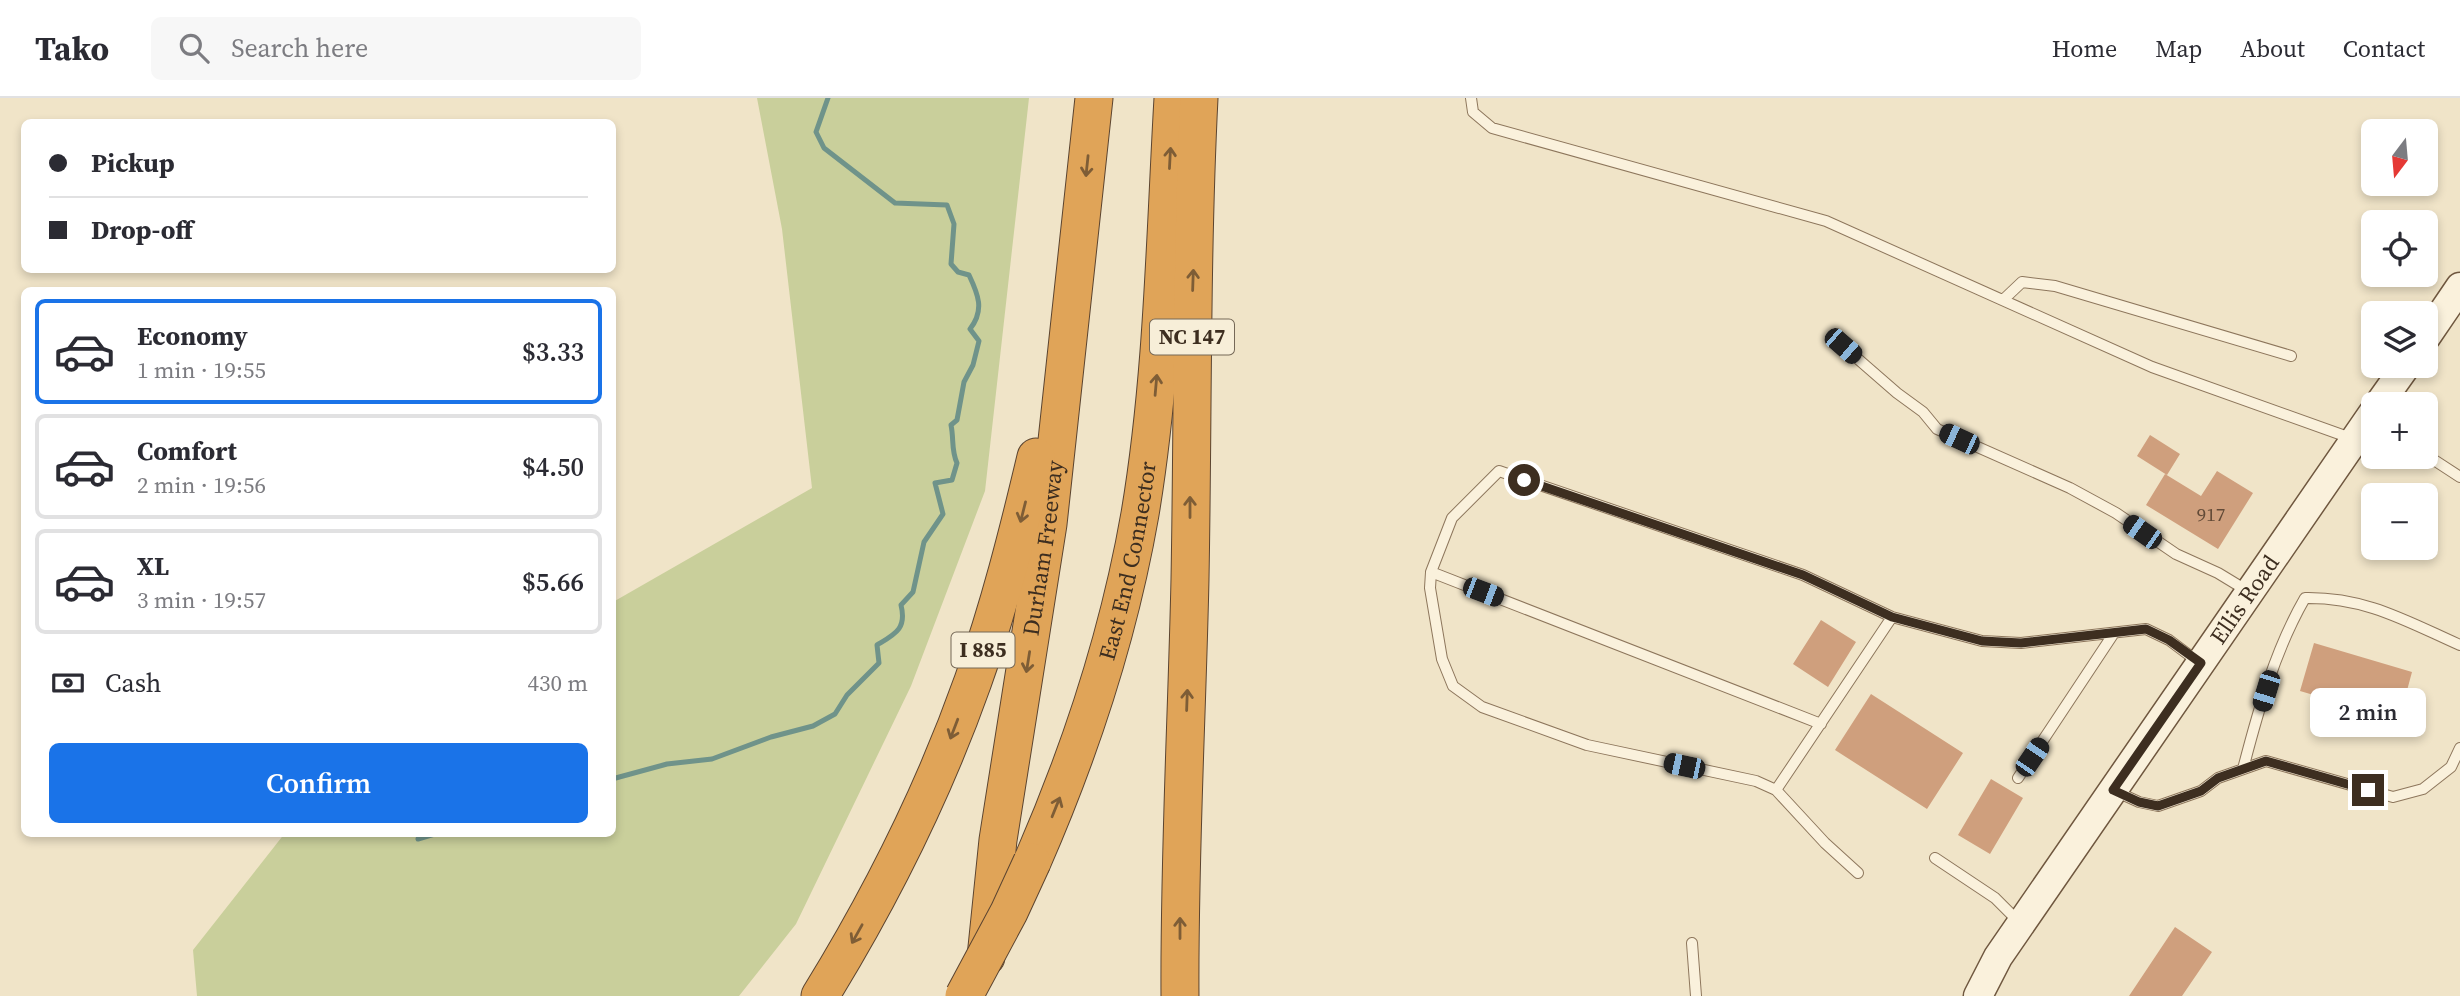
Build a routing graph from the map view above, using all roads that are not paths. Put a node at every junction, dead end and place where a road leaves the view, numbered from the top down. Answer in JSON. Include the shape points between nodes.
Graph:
{"nodes":[{"id":1,"x":1094,"y":98,"type":"edge"},
{"id":2,"x":1173,"y":98,"type":"edge"},
{"id":3,"x":1199,"y":98,"type":"edge"},
{"id":4,"x":1471,"y":98,"type":"edge"},
{"id":5,"x":1074,"y":278,"type":"junction"},
{"id":6,"x":2460,"y":287,"type":"edge"},
{"id":7,"x":2003,"y":300,"type":"junction"},
{"id":8,"x":2438,"y":319,"type":"edge"},
{"id":9,"x":1843,"y":346,"type":"dead end"},
{"id":10,"x":2291,"y":356,"type":"dead end"},
{"id":11,"x":2361,"y":441,"type":"edge"},
{"id":12,"x":2361,"y":446,"type":"edge"},
{"id":13,"x":2438,"y":463,"type":"edge"},
{"id":14,"x":2460,"y":477,"type":"edge"},
{"id":15,"x":1431,"y":572,"type":"junction"},
{"id":16,"x":2249,"y":593,"type":"junction"},
{"id":17,"x":1892,"y":617,"type":"junction"},
{"id":18,"x":2115,"y":633,"type":"junction"},
{"id":19,"x":2460,"y":645,"type":"edge"},
{"id":20,"x":2201,"y":663,"type":"junction"},
{"id":21,"x":1821,"y":724,"type":"junction"},
{"id":22,"x":2460,"y":748,"type":"edge"},
{"id":23,"x":2243,"y":769,"type":"junction"},
{"id":24,"x":2018,"y":778,"type":"dead end"},
{"id":25,"x":1776,"y":790,"type":"junction"},
{"id":26,"x":2113,"y":790,"type":"junction"},
{"id":27,"x":1935,"y":858,"type":"dead end"},
{"id":28,"x":1858,"y":873,"type":"dead end"},
{"id":29,"x":2021,"y":924,"type":"junction"},
{"id":30,"x":1692,"y":943,"type":"dead end"},
{"id":31,"x":820,"y":996,"type":"edge"},
{"id":32,"x":964,"y":996,"type":"edge"},
{"id":33,"x":983,"y":996,"type":"edge"},
{"id":34,"x":1180,"y":996,"type":"edge"},
{"id":35,"x":1696,"y":996,"type":"edge"},
{"id":36,"x":1978,"y":996,"type":"edge"}],
"edges":[{"from":1,"to":5,"type":"highway","name":"Durham Freeway","number":"I 885","one_way":true},
{"from":32,"to":2,"type":"highway","name":"East End Connector","one_way":true,"bridge":true,"via":[[1009,912],[1057,805],[1096,694],[1127,576],[1140,514],[1157,369]]},
{"from":34,"to":3,"type":"highway","number":"NC 147","one_way":true},
{"from":4,"to":7,"type":"lane","via":[[1473,111],[1492,128],[1826,221]]},
{"from":5,"to":31,"type":"highway","number":"I 885","one_way":true,"via":[[1025,504],[972,683],[901,851]]},
{"from":5,"to":33,"type":"highway","name":"Durham Freeway","one_way":true,"via":[[1048,524],[998,841]]},
{"from":6,"to":8,"type":"main road"},
{"from":7,"to":10,"type":"lane","via":[[2022,282],[2055,286]]},
{"from":7,"to":11,"type":"lane","via":[[2152,367]]},
{"from":9,"to":16,"type":"lane","via":[[1937,429],[2070,488]]},
{"from":12,"to":16,"type":"main road","name":"Ellis Road"},
{"from":13,"to":14,"type":"lane"},
{"from":15,"to":17,"type":"lane","via":[[1452,518],[1499,471],[1803,575]]},
{"from":15,"to":21,"type":"lane"},
{"from":15,"to":25,"type":"lane","via":[[1442,659],[1453,686],[1482,707],[1587,745]]},
{"from":16,"to":20,"type":"main road","name":"Ellis Road"},
{"from":17,"to":18,"type":"lane","via":[[1982,641],[2021,643]]},
{"from":17,"to":21,"type":"lane"},
{"from":18,"to":20,"type":"lane","via":[[2146,629]]},
{"from":18,"to":24,"type":"lane"},
{"from":19,"to":23,"type":"lane","via":[[2378,607],[2305,598],[2289,625]]},
{"from":20,"to":26,"type":"main road","name":"Ellis Road"},
{"from":21,"to":25,"type":"lane"},
{"from":22,"to":23,"type":"lane","via":[[2451,767],[2423,789],[2393,797],[2266,761]]},
{"from":23,"to":26,"type":"lane","via":[[2158,806]]},
{"from":25,"to":28,"type":"lane"},
{"from":26,"to":29,"type":"main road","name":"Ellis Road"},
{"from":27,"to":29,"type":"lane","via":[[1995,898]]},
{"from":29,"to":36,"type":"main road","name":"Ellis Road"},
{"from":30,"to":35,"type":"lane"}]}
